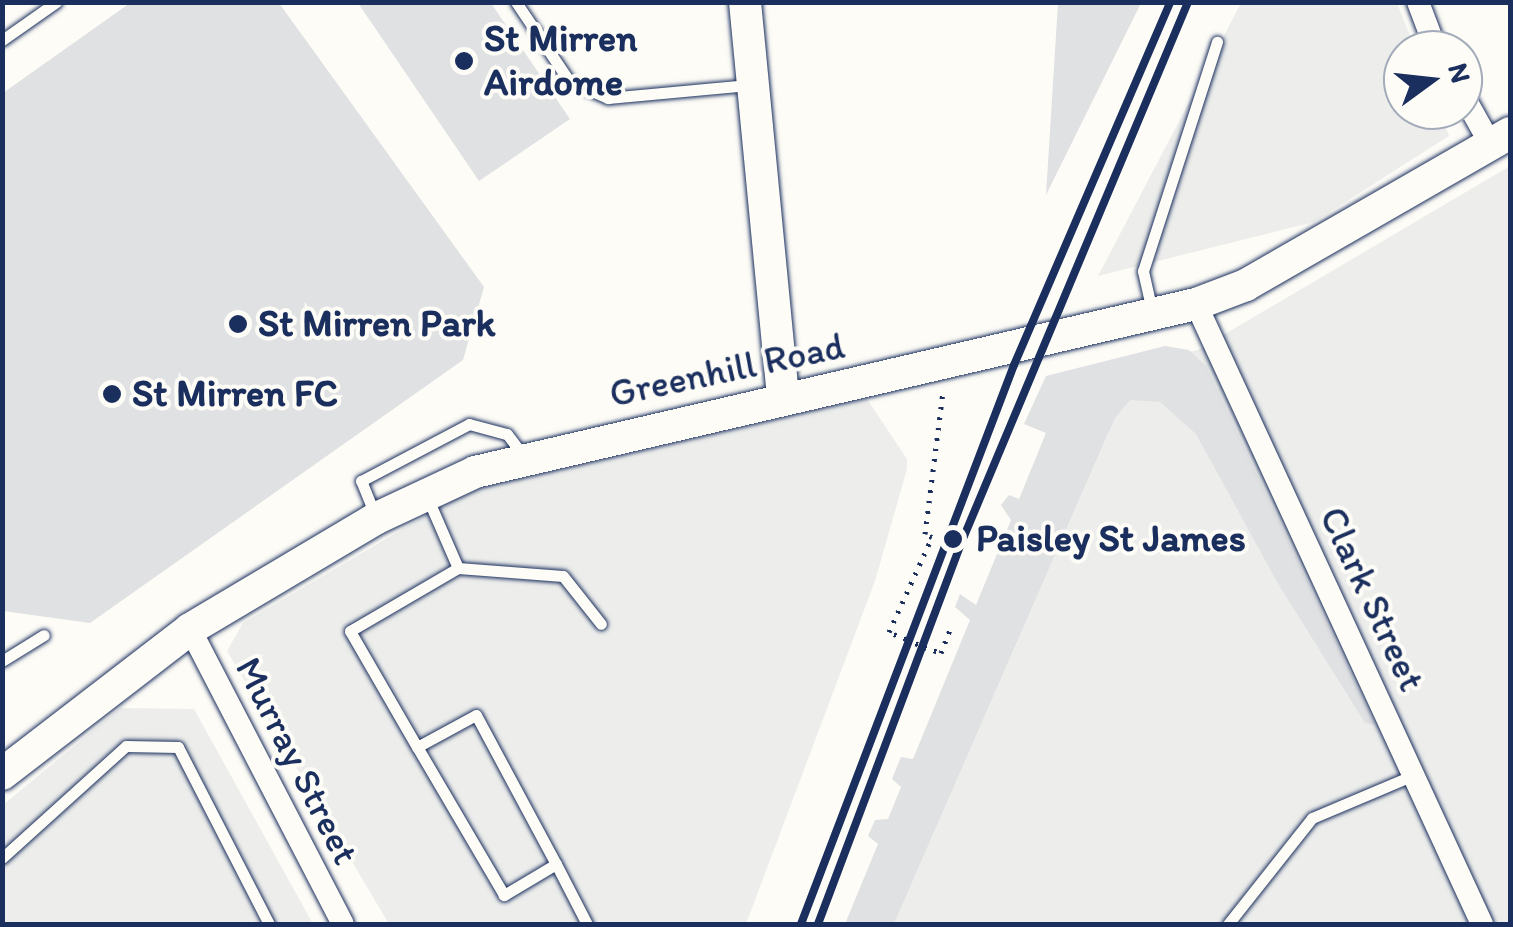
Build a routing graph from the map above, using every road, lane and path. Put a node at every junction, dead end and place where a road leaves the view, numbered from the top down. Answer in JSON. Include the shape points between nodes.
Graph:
{"nodes":[{"id":1,"x":56,"y":2,"type":"edge"},
{"id":2,"x":516,"y":2,"type":"edge"},
{"id":3,"x":746,"y":2,"type":"edge"},
{"id":4,"x":1418,"y":2,"type":"edge"},
{"id":5,"x":1428,"y":30,"type":"edge"},
{"id":6,"x":2,"y":40,"type":"edge"},
{"id":7,"x":1217,"y":42,"type":"dead end"},
{"id":8,"x":752,"y":85,"type":"junction"},
{"id":9,"x":1483,"y":118,"type":"edge"},
{"id":10,"x":1501,"y":139,"type":"edge"},
{"id":11,"x":1196,"y":304,"type":"junction"},
{"id":12,"x":1153,"y":315,"type":"junction"},
{"id":13,"x":784,"y":398,"type":"junction"},
{"id":14,"x":944,"y":410,"type":"dead end"},
{"id":15,"x":523,"y":456,"type":"junction"},
{"id":16,"x":426,"y":495,"type":"junction"},
{"id":17,"x":376,"y":518,"type":"junction"},
{"id":18,"x":458,"y":568,"type":"junction"},
{"id":19,"x":600,"y":624,"type":"dead end"},
{"id":20,"x":190,"y":629,"type":"junction"},
{"id":21,"x":950,"y":630,"type":"dead end"},
{"id":22,"x":44,"y":635,"type":"dead end"},
{"id":23,"x":2,"y":661,"type":"edge"},
{"id":24,"x":418,"y":747,"type":"junction"},
{"id":25,"x":2,"y":774,"type":"edge"},
{"id":26,"x":1414,"y":775,"type":"junction"},
{"id":27,"x":2,"y":858,"type":"edge"},
{"id":28,"x":556,"y":864,"type":"junction"},
{"id":29,"x":269,"y":924,"type":"edge"},
{"id":30,"x":342,"y":924,"type":"edge"},
{"id":31,"x":587,"y":924,"type":"edge"},
{"id":32,"x":1228,"y":924,"type":"edge"},
{"id":33,"x":1482,"y":924,"type":"edge"}],
"edges":[{"from":1,"to":6,"type":"lane"},
{"from":2,"to":8,"type":"lane","via":[[569,81],[608,98]]},
{"from":3,"to":8,"type":"street"},
{"from":4,"to":5,"type":"street"},
{"from":7,"to":12,"type":"lane","via":[[1143,271]]},
{"from":8,"to":13,"type":"street"},
{"from":9,"to":10,"type":"street"},
{"from":10,"to":11,"type":"street","name":"Greenhill Road","via":[[1246,285]]},
{"from":11,"to":12,"type":"street","name":"Greenhill Road"},
{"from":11,"to":26,"type":"street","name":"Clark Street"},
{"from":12,"to":13,"type":"street","name":"Greenhill Road"},
{"from":13,"to":15,"type":"street","name":"Greenhill Road"},
{"from":14,"to":21,"type":"path","bridge":true,"via":[[926,534],[932,537],[889,632],[941,653]]},
{"from":15,"to":16,"type":"street","name":"Greenhill Road"},
{"from":15,"to":17,"type":"lane","via":[[507,434],[470,424],[360,481]]},
{"from":16,"to":17,"type":"street","name":"Greenhill Road"},
{"from":16,"to":18,"type":"lane"},
{"from":17,"to":20,"type":"street","name":"Greenhill Road"},
{"from":18,"to":19,"type":"lane","via":[[562,576]]},
{"from":18,"to":24,"type":"lane","via":[[350,631]]},
{"from":20,"to":25,"type":"street","name":"Greenhill Road"},
{"from":20,"to":30,"type":"street","name":"Murray Street"},
{"from":22,"to":23,"type":"lane"},
{"from":24,"to":28,"type":"lane","via":[[504,895]]},
{"from":24,"to":28,"type":"lane","via":[[476,715]]},
{"from":26,"to":32,"type":"lane","via":[[1312,818]]},
{"from":26,"to":33,"type":"street","name":"Clark Street"},
{"from":27,"to":29,"type":"lane","via":[[126,746],[178,747]]},
{"from":28,"to":31,"type":"lane"}]}
